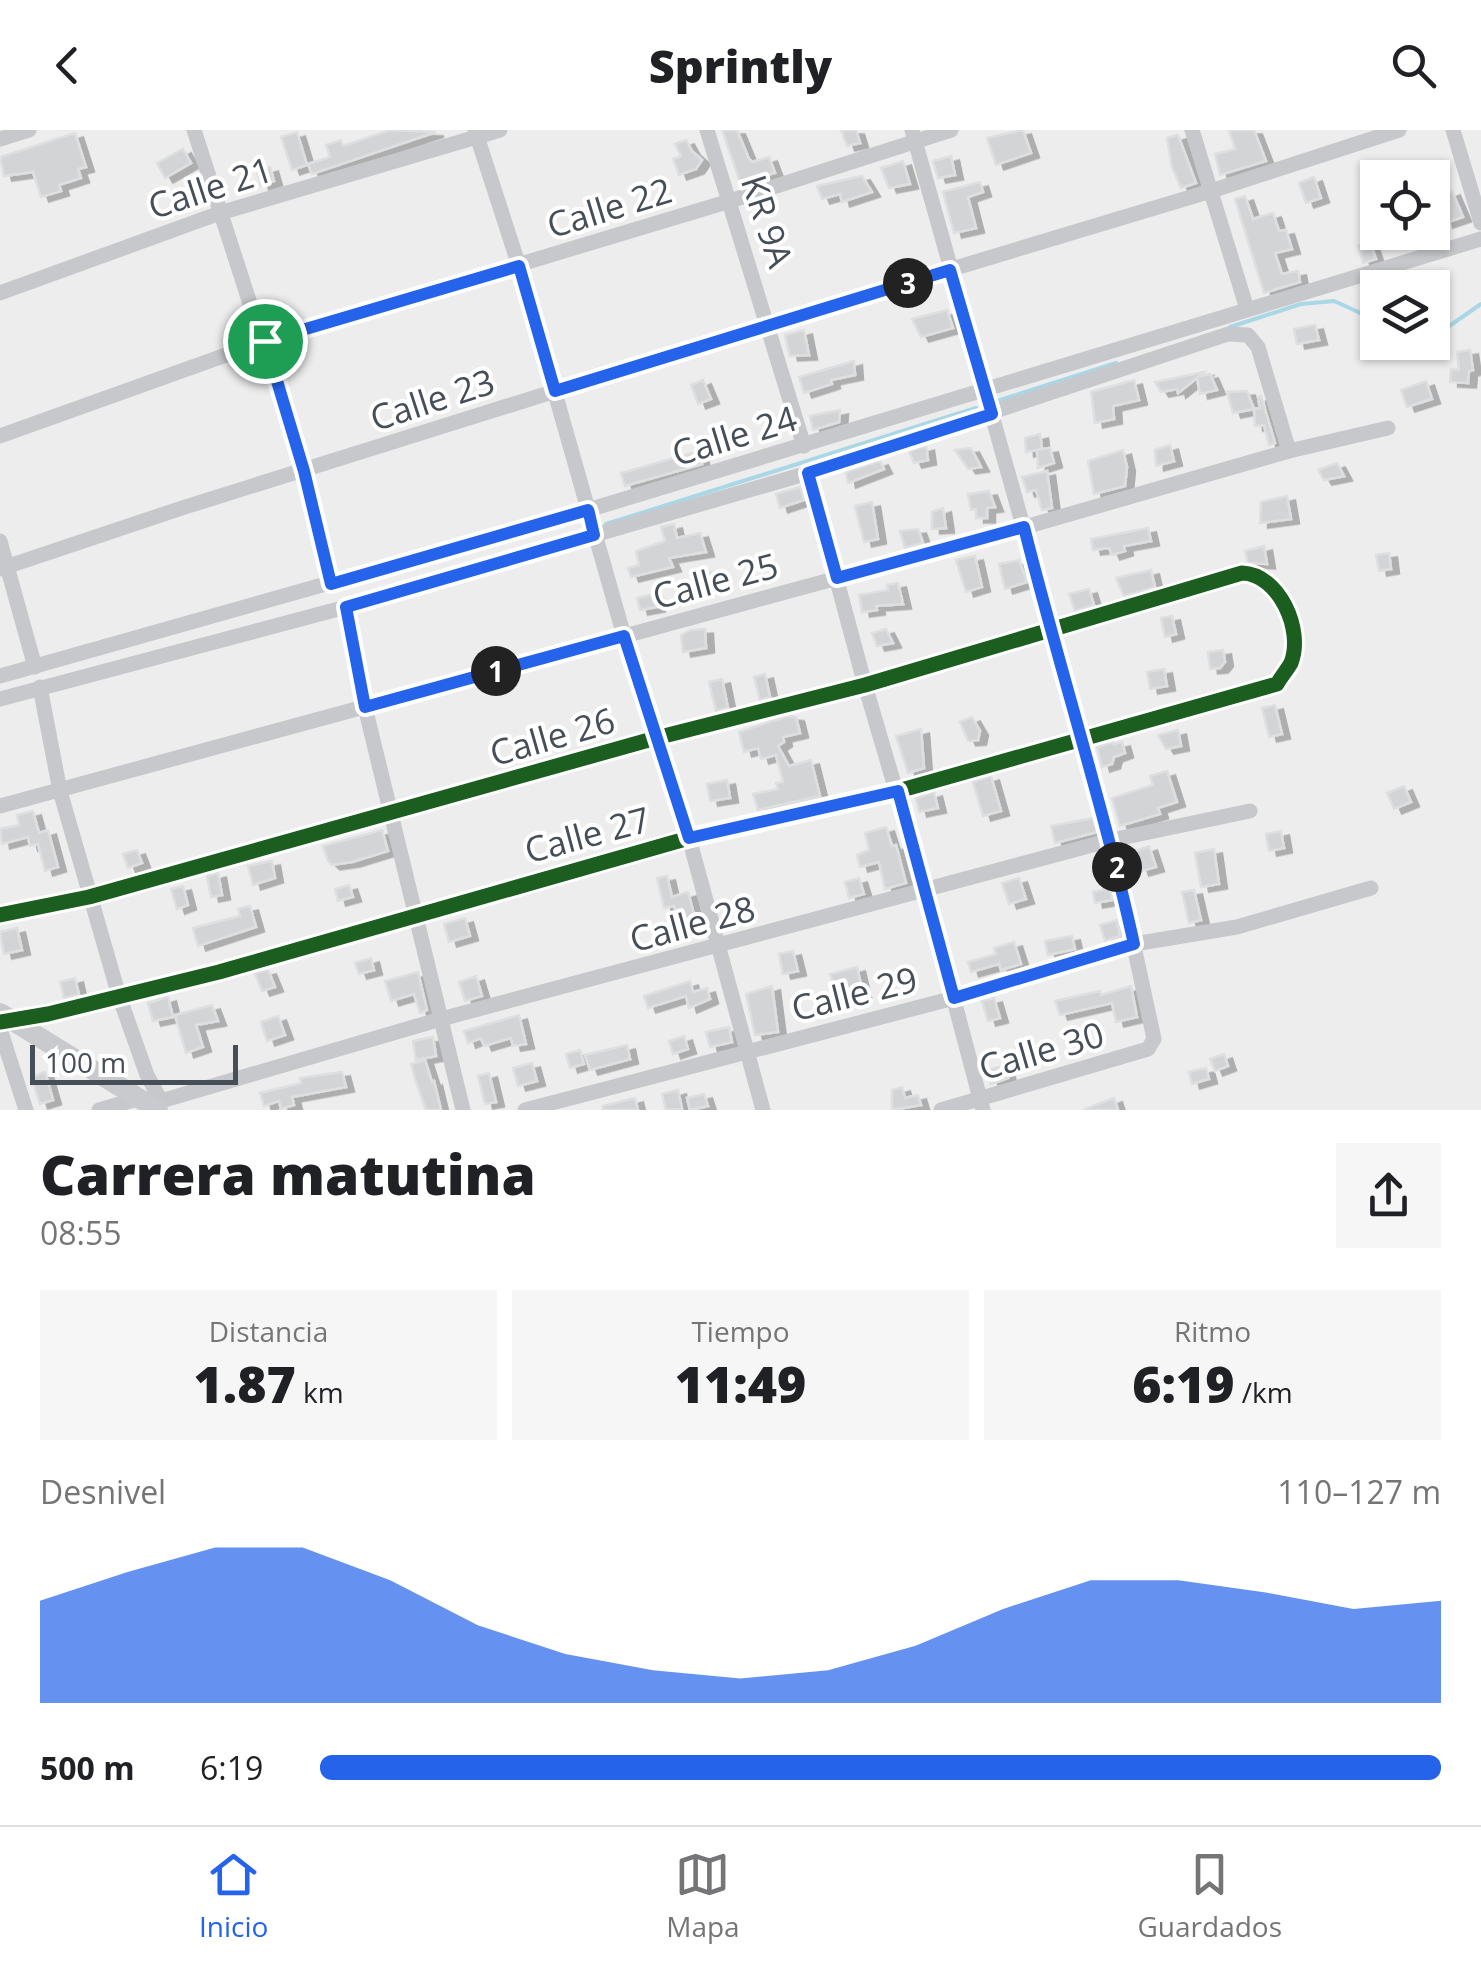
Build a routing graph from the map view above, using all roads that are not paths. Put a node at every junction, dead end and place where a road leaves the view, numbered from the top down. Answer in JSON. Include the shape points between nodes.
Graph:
{"nodes":[{"id":1,"x":29,"y":130,"type":"edge"},
{"id":2,"x":194,"y":130,"type":"edge"},
{"id":3,"x":500,"y":130,"type":"edge"},
{"id":4,"x":707,"y":130,"type":"edge"},
{"id":5,"x":951,"y":130,"type":"edge"},
{"id":6,"x":1192,"y":130,"type":"edge"},
{"id":7,"x":1400,"y":130,"type":"edge"},
{"id":8,"x":1453,"y":130,"type":"edge"},
{"id":9,"x":476,"y":133,"type":"edge"},
{"id":10,"x":915,"y":136,"type":"edge"},
{"id":11,"x":0,"y":138,"type":"edge"},
{"id":12,"x":1211,"y":192,"type":"junction"},
{"id":13,"x":730,"y":201,"type":"junction"},
{"id":14,"x":220,"y":213,"type":"junction"},
{"id":15,"x":1481,"y":222,"type":"edge"},
{"id":16,"x":1481,"y":239,"type":"edge"},
{"id":17,"x":519,"y":266,"type":"junction"},
{"id":18,"x":950,"y":270,"type":"junction"},
{"id":19,"x":0,"y":293,"type":"edge"},
{"id":20,"x":1247,"y":309,"type":"junction"},
{"id":21,"x":768,"y":324,"type":"junction"},
{"id":22,"x":265,"y":341,"type":"junction"},
{"id":23,"x":984,"y":388,"type":"junction"},
{"id":24,"x":555,"y":391,"type":"junction"},
{"id":25,"x":992,"y":414,"type":"junction"},
{"id":26,"x":1388,"y":428,"type":"dead end"},
{"id":27,"x":0,"y":436,"type":"edge"},
{"id":28,"x":804,"y":446,"type":"junction"},
{"id":29,"x":1288,"y":451,"type":"junction"},
{"id":30,"x":304,"y":471,"type":"junction"},
{"id":31,"x":808,"y":473,"type":"junction"},
{"id":32,"x":588,"y":512,"type":"junction"},
{"id":33,"x":1024,"y":527,"type":"junction"},
{"id":34,"x":594,"y":533,"type":"junction"},
{"id":35,"x":0,"y":541,"type":"edge"},
{"id":36,"x":4,"y":568,"type":"edge"},
{"id":37,"x":837,"y":578,"type":"junction"},
{"id":38,"x":331,"y":584,"type":"junction"},
{"id":39,"x":1282,"y":599,"type":"joint"},
{"id":40,"x":346,"y":607,"type":"junction"},
{"id":41,"x":1050,"y":629,"type":"junction"},
{"id":42,"x":624,"y":636,"type":"junction"},
{"id":43,"x":35,"y":667,"type":"junction"},
{"id":44,"x":0,"y":676,"type":"edge"},
{"id":45,"x":865,"y":685,"type":"junction"},
{"id":46,"x":40,"y":687,"type":"junction"},
{"id":47,"x":0,"y":698,"type":"edge"},
{"id":48,"x":365,"y":707,"type":"junction"},
{"id":49,"x":1081,"y":736,"type":"junction"},
{"id":50,"x":656,"y":738,"type":"junction"},
{"id":51,"x":898,"y":791,"type":"junction"},
{"id":52,"x":60,"y":792,"type":"junction"},
{"id":53,"x":0,"y":806,"type":"edge"},
{"id":54,"x":1250,"y":811,"type":"dead end"},
{"id":55,"x":392,"y":813,"type":"junction"},
{"id":56,"x":689,"y":838,"type":"junction"},
{"id":57,"x":1111,"y":840,"type":"junction"},
{"id":58,"x":1370,"y":888,"type":"dead end"},
{"id":59,"x":926,"y":890,"type":"junction"},
{"id":60,"x":90,"y":897,"type":"junction"},
{"id":61,"x":416,"y":914,"type":"junction"},
{"id":62,"x":0,"y":915,"type":"edge"},
{"id":63,"x":1134,"y":944,"type":"junction"},
{"id":64,"x":720,"y":946,"type":"junction"},
{"id":65,"x":119,"y":996,"type":"junction"},
{"id":66,"x":954,"y":998,"type":"junction"},
{"id":67,"x":441,"y":1019,"type":"junction"},
{"id":68,"x":2,"y":1021,"type":"edge"},
{"id":69,"x":748,"y":1051,"type":"junction"},
{"id":70,"x":152,"y":1104,"type":"edge"},
{"id":71,"x":981,"y":1104,"type":"edge"},
{"id":72,"x":26,"y":1110,"type":"edge"},
{"id":73,"x":99,"y":1110,"type":"edge"},
{"id":74,"x":463,"y":1110,"type":"edge"},
{"id":75,"x":525,"y":1110,"type":"edge"},
{"id":76,"x":763,"y":1110,"type":"edge"},
{"id":77,"x":941,"y":1110,"type":"edge"}],
"edges":[{"from":1,"to":11,"type":"street"},
{"from":2,"to":14,"type":"street"},
{"from":3,"to":9,"type":"street","name":"Calle 21"},
{"from":4,"to":13,"type":"street","name":"KR 9A"},
{"from":5,"to":10,"type":"street","name":"Calle 22"},
{"from":6,"to":12,"type":"street"},
{"from":7,"to":12,"type":"street","name":"Calle 23"},
{"from":8,"to":15,"type":"street"},
{"from":9,"to":14,"type":"street","name":"Calle 21"},
{"from":9,"to":17,"type":"street"},
{"from":10,"to":13,"type":"street","name":"Calle 22"},
{"from":10,"to":18,"type":"street"},
{"from":12,"to":18,"type":"street","name":"Calle 23"},
{"from":12,"to":20,"type":"street"},
{"from":13,"to":17,"type":"street","name":"Calle 22"},
{"from":13,"to":21,"type":"street","name":"KR 9A"},
{"from":14,"to":19,"type":"street","name":"Calle 21"},
{"from":14,"to":22,"type":"street"},
{"from":16,"to":20,"type":"street","name":"Calle 24"},
{"from":17,"to":22,"type":"street","name":"Calle 22"},
{"from":17,"to":24,"type":"street"},
{"from":18,"to":21,"type":"street","name":"Calle 23"},
{"from":18,"to":23,"type":"street"},
{"from":20,"to":23,"type":"street","name":"Calle 24"},
{"from":21,"to":24,"type":"street","name":"Calle 23"},
{"from":21,"to":28,"type":"street","name":"KR 9A"},
{"from":22,"to":27,"type":"street","name":"Calle 22"},
{"from":22,"to":30,"type":"street"},
{"from":23,"to":25,"type":"street"},
{"from":23,"to":28,"type":"street","name":"Calle 24"},
{"from":24,"to":30,"type":"street","name":"Calle 23"},
{"from":24,"to":32,"type":"street"},
{"from":25,"to":29,"type":"street","name":"Calle 24","via":[[1228,334],[1248,335],[1258,347]]},
{"from":25,"to":31,"type":"street","name":"Calle 24"},
{"from":25,"to":33,"type":"street"},
{"from":26,"to":29,"type":"street","name":"Calle 25"},
{"from":28,"to":32,"type":"street","name":"Calle 24"},
{"from":29,"to":33,"type":"street","name":"Calle 25"},
{"from":30,"to":36,"type":"street","name":"Calle 23"},
{"from":30,"to":38,"type":"street"},
{"from":31,"to":34,"type":"street","name":"Calle 24"},
{"from":31,"to":37,"type":"street"},
{"from":32,"to":34,"type":"street"},
{"from":32,"to":38,"type":"street","name":"Calle 24"},
{"from":33,"to":37,"type":"street","name":"Calle 25"},
{"from":33,"to":41,"type":"street"},
{"from":34,"to":40,"type":"street","name":"Calle 24"},
{"from":34,"to":42,"type":"street"},
{"from":35,"to":36,"type":"street"},
{"from":36,"to":43,"type":"street"},
{"from":37,"to":42,"type":"street","name":"Calle 25"},
{"from":37,"to":45,"type":"street"},
{"from":38,"to":43,"type":"street","name":"Calle 24"},
{"from":39,"to":41,"type":"street","name":"Calle 26","via":[[1264,578],[1242,573]]},
{"from":39,"to":49,"type":"street","name":"Calle 27","via":[[1293,629],[1292,660],[1277,684]]},
{"from":40,"to":46,"type":"street","name":"Calle 24"},
{"from":40,"to":48,"type":"street"},
{"from":41,"to":45,"type":"street","name":"Calle 26"},
{"from":41,"to":49,"type":"street"},
{"from":42,"to":48,"type":"street","name":"Calle 25"},
{"from":42,"to":50,"type":"street"},
{"from":43,"to":44,"type":"street","name":"Calle 24"},
{"from":45,"to":50,"type":"street","name":"Calle 26"},
{"from":45,"to":51,"type":"street"},
{"from":46,"to":47,"type":"street","name":"Calle 24"},
{"from":46,"to":52,"type":"street"},
{"from":48,"to":52,"type":"street","name":"Calle 25"},
{"from":48,"to":55,"type":"street"},
{"from":49,"to":51,"type":"street","name":"Calle 27"},
{"from":49,"to":57,"type":"street"},
{"from":50,"to":55,"type":"street","name":"Calle 26"},
{"from":50,"to":56,"type":"street"},
{"from":51,"to":56,"type":"street","name":"Calle 27"},
{"from":51,"to":59,"type":"street"},
{"from":52,"to":53,"type":"street","name":"Calle 25"},
{"from":52,"to":60,"type":"street"},
{"from":54,"to":57,"type":"street","name":"Calle 28"},
{"from":55,"to":60,"type":"street","name":"Calle 26"},
{"from":55,"to":61,"type":"street"},
{"from":56,"to":61,"type":"street","name":"Calle 27"},
{"from":56,"to":64,"type":"street"},
{"from":57,"to":59,"type":"street","name":"Calle 28"},
{"from":57,"to":63,"type":"street"},
{"from":58,"to":63,"type":"street","name":"Calle 29","via":[[1237,927]]},
{"from":59,"to":64,"type":"street","name":"Calle 28"},
{"from":59,"to":66,"type":"street"},
{"from":60,"to":62,"type":"street","name":"Calle 26"},
{"from":60,"to":65,"type":"street"},
{"from":61,"to":65,"type":"street","name":"Calle 27"},
{"from":61,"to":67,"type":"street"},
{"from":63,"to":66,"type":"street","name":"Calle 29"},
{"from":63,"to":71,"type":"street","name":"Calle 30","via":[[1154,1039],[1148,1049]]},
{"from":64,"to":67,"type":"street","name":"Calle 28"},
{"from":64,"to":69,"type":"street"},
{"from":65,"to":68,"type":"street","name":"Calle 27"},
{"from":65,"to":70,"type":"street"},
{"from":66,"to":69,"type":"street","name":"Calle 29"},
{"from":66,"to":71,"type":"street"},
{"from":67,"to":70,"type":"street","name":"Calle 28"},
{"from":67,"to":74,"type":"street"},
{"from":68,"to":70,"type":"street"},
{"from":68,"to":72,"type":"street"},
{"from":69,"to":75,"type":"street","name":"Calle 29"},
{"from":69,"to":76,"type":"street"},
{"from":70,"to":73,"type":"street","name":"Calle 28"},
{"from":71,"to":77,"type":"street","name":"Calle 30"}]}
